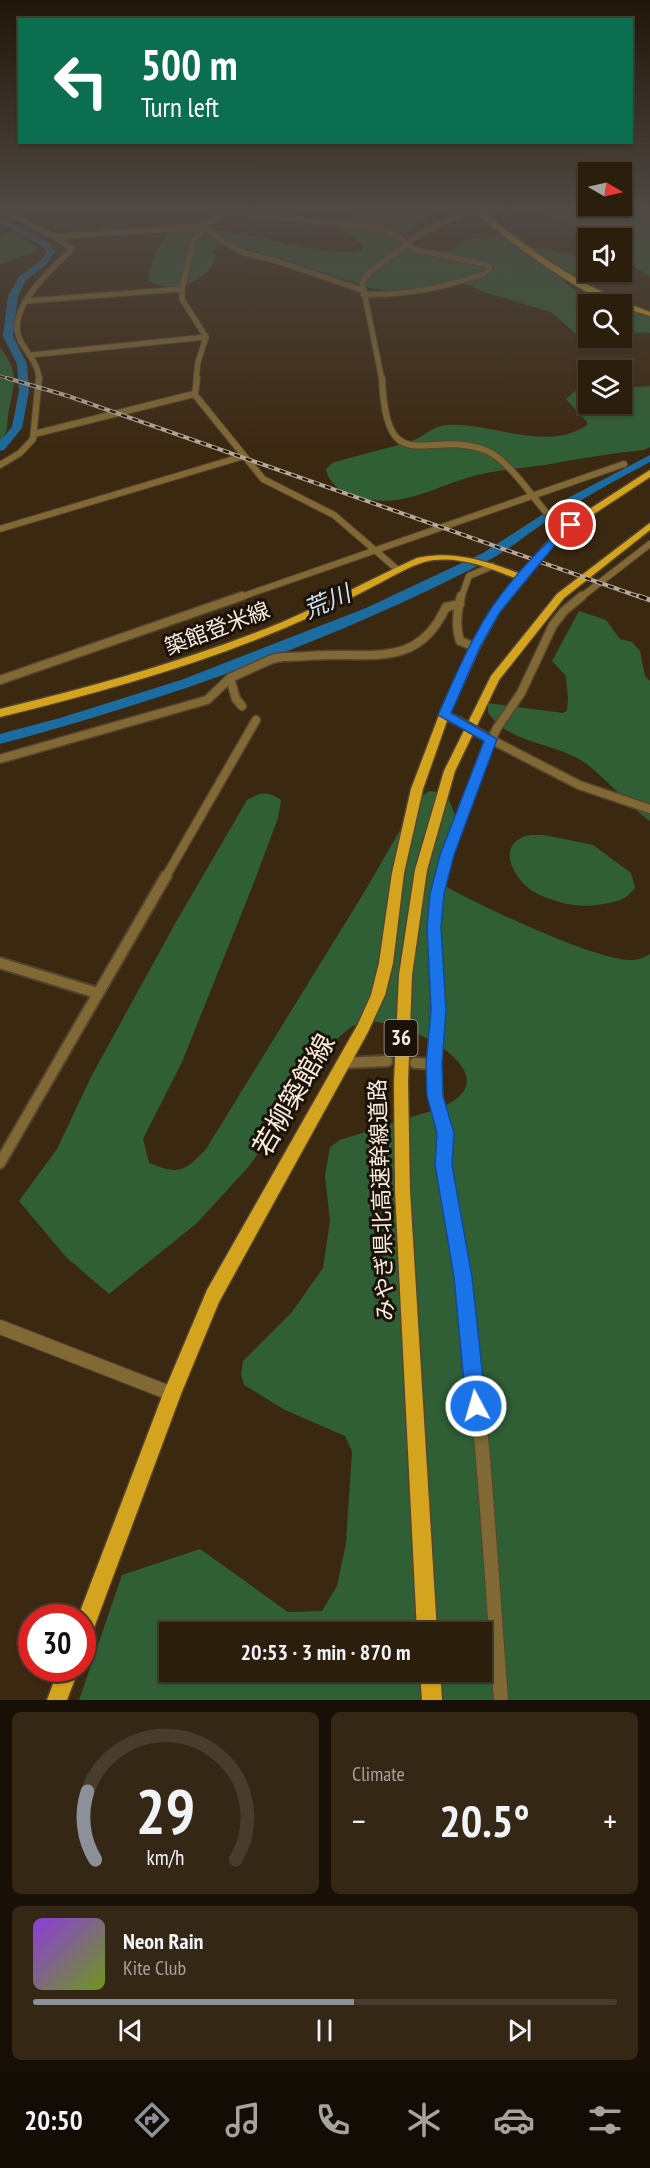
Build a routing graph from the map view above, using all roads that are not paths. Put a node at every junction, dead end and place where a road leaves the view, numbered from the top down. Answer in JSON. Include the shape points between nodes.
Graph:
{"nodes":[{"id":1,"x":33,"y":288,"type":"edge"},
{"id":2,"x":352,"y":288,"type":"edge"},
{"id":3,"x":362,"y":288,"type":"edge"},
{"id":4,"x":438,"y":288,"type":"edge"},
{"id":5,"x":585,"y":288,"type":"edge"},
{"id":6,"x":182,"y":289,"type":"joint"},
{"id":7,"x":362,"y":292,"type":"junction"},
{"id":8,"x":26,"y":301,"type":"junction"},
{"id":9,"x":650,"y":314,"type":"edge"},
{"id":10,"x":206,"y":337,"type":"junction"},
{"id":11,"x":31,"y":355,"type":"junction"},
{"id":12,"x":194,"y":394,"type":"junction"},
{"id":13,"x":34,"y":434,"type":"junction"},
{"id":14,"x":244,"y":456,"type":"junction"},
{"id":15,"x":624,"y":464,"type":"dead end"},
{"id":16,"x":0,"y":465,"type":"edge"},
{"id":17,"x":650,"y":472,"type":"edge"},
{"id":18,"x":531,"y":495,"type":"junction"},
{"id":19,"x":545,"y":512,"type":"dead end"},
{"id":20,"x":650,"y":526,"type":"edge"},
{"id":21,"x":0,"y":529,"type":"edge"},
{"id":22,"x":550,"y":544,"type":"junction"},
{"id":23,"x":650,"y":544,"type":"edge"},
{"id":24,"x":375,"y":550,"type":"junction"},
{"id":25,"x":490,"y":565,"type":"junction"},
{"id":26,"x":520,"y":569,"type":"junction"},
{"id":27,"x":398,"y":570,"type":"junction"},
{"id":28,"x":460,"y":604,"type":"junction"},
{"id":29,"x":475,"y":647,"type":"junction"},
{"id":30,"x":230,"y":678,"type":"junction"},
{"id":31,"x":0,"y":680,"type":"edge"},
{"id":32,"x":242,"y":706,"type":"dead end"},
{"id":33,"x":0,"y":713,"type":"edge"},
{"id":34,"x":444,"y":715,"type":"junction"},
{"id":35,"x":256,"y":720,"type":"dead end"},
{"id":36,"x":490,"y":738,"type":"junction"},
{"id":37,"x":0,"y":759,"type":"edge"},
{"id":38,"x":650,"y":808,"type":"edge"},
{"id":39,"x":0,"y":963,"type":"edge"},
{"id":40,"x":97,"y":993,"type":"junction"},
{"id":41,"x":387,"y":1061,"type":"dead end"},
{"id":42,"x":343,"y":1063,"type":"junction"},
{"id":43,"x":415,"y":1063,"type":"dead end"},
{"id":44,"x":434,"y":1064,"type":"junction"},
{"id":45,"x":0,"y":1163,"type":"edge"},
{"id":46,"x":0,"y":1327,"type":"edge"},
{"id":47,"x":172,"y":1394,"type":"junction"},
{"id":48,"x":93,"y":1604,"type":"edge"},
{"id":49,"x":427,"y":1622,"type":"edge"},
{"id":50,"x":64,"y":1682,"type":"edge"},
{"id":51,"x":431,"y":1682,"type":"edge"},
{"id":52,"x":57,"y":1700,"type":"edge"},
{"id":53,"x":432,"y":1700,"type":"edge"},
{"id":54,"x":501,"y":1700,"type":"edge"}],
"edges":[{"from":1,"to":8,"type":"street"},
{"from":2,"to":7,"type":"street"},
{"from":3,"to":7,"type":"street"},
{"from":4,"to":7,"type":"street","via":[[390,297]]},
{"from":5,"to":9,"type":"main road"},
{"from":6,"to":8,"type":"street"},
{"from":6,"to":10,"type":"street","via":[[182,299]]},
{"from":7,"to":18,"type":"street","via":[[382,378],[383,407],[395,438],[414,446],[470,446],[490,452]]},
{"from":8,"to":11,"type":"street","via":[[17,331]]},
{"from":10,"to":11,"type":"street"},
{"from":10,"to":12,"type":"street"},
{"from":11,"to":13,"type":"street","via":[[39,375]]},
{"from":12,"to":13,"type":"street"},
{"from":12,"to":14,"type":"street"},
{"from":13,"to":16,"type":"street","via":[[23,450]]},
{"from":14,"to":21,"type":"street"},
{"from":14,"to":24,"type":"street","via":[[262,479],[334,515]]},
{"from":15,"to":18,"type":"street"},
{"from":17,"to":22,"type":"main road","via":[[571,525]]},
{"from":18,"to":19,"type":"street"},
{"from":18,"to":24,"type":"street"},
{"from":20,"to":49,"type":"main road","name":"みやぎ県北高速幹線道路","number":"36","via":[[562,595],[499,670],[459,747],[421,864],[402,1008],[399,1096]]},
{"from":22,"to":26,"type":"main road"},
{"from":22,"to":26,"type":"main road"},
{"from":23,"to":36,"type":"street","via":[[558,618],[521,693]]},
{"from":24,"to":27,"type":"street"},
{"from":24,"to":31,"type":"street"},
{"from":25,"to":26,"type":"main road","name":"築館登米線"},
{"from":25,"to":27,"type":"main road","name":"築館登米線","via":[[433,557]]},
{"from":25,"to":28,"type":"street","via":[[471,573]]},
{"from":26,"to":29,"type":"main road","name":"若柳築館線"},
{"from":27,"to":33,"type":"main road","name":"築館登米線","via":[[321,609],[177,664]]},
{"from":28,"to":29,"type":"street","via":[[458,638]]},
{"from":28,"to":30,"type":"street","via":[[446,607],[430,634],[409,650],[383,655],[282,657]]},
{"from":29,"to":34,"type":"main road","name":"若柳築館線"},
{"from":30,"to":32,"type":"street"},
{"from":30,"to":37,"type":"street","via":[[207,700]]},
{"from":34,"to":36,"type":"street","bridge":true},
{"from":34,"to":42,"type":"main road","name":"若柳築館線","via":[[407,826],[378,995]]},
{"from":35,"to":40,"type":"street"},
{"from":36,"to":38,"type":"street","via":[[579,785]]},
{"from":36,"to":44,"type":"street","via":[[460,816],[437,894],[434,927],[439,1010]]},
{"from":39,"to":40,"type":"street"},
{"from":40,"to":45,"type":"street"},
{"from":41,"to":42,"type":"street"},
{"from":42,"to":47,"type":"main road","name":"若柳築館線","via":[[213,1296]]},
{"from":43,"to":44,"type":"street"},
{"from":44,"to":54,"type":"street","via":[[435,1096],[446,1133],[448,1198],[463,1277]]},
{"from":46,"to":47,"type":"street"},
{"from":47,"to":48,"type":"main road","name":"若柳築館線"},
{"from":50,"to":52,"type":"main road"},
{"from":51,"to":53,"type":"main road"}]}
